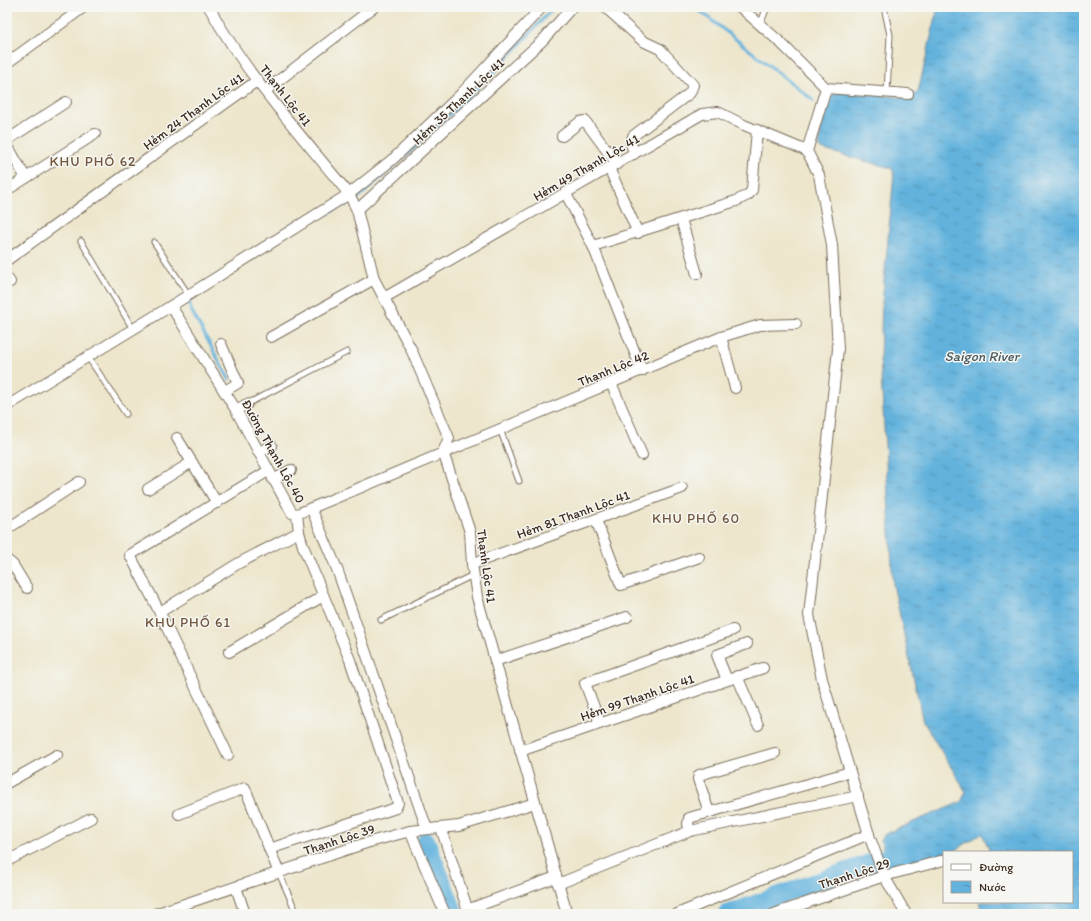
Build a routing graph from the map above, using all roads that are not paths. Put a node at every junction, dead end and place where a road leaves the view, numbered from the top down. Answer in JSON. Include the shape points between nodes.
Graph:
{"nodes":[{"id":1,"x":84,"y":7,"type":"edge"},
{"id":2,"x":209,"y":7,"type":"edge"},
{"id":3,"x":374,"y":7,"type":"edge"},
{"id":4,"x":542,"y":7,"type":"edge"},
{"id":5,"x":572,"y":7,"type":"edge"},
{"id":6,"x":605,"y":7,"type":"edge"},
{"id":7,"x":740,"y":7,"type":"edge"},
{"id":8,"x":767,"y":7,"type":"edge"},
{"id":9,"x":884,"y":7,"type":"edge"},
{"id":10,"x":760,"y":25,"type":"junction"},
{"id":11,"x":7,"y":63,"type":"edge"},
{"id":12,"x":258,"y":80,"type":"junction"},
{"id":13,"x":826,"y":88,"type":"junction"},
{"id":14,"x":265,"y":90,"type":"junction"},
{"id":15,"x":887,"y":92,"type":"junction"},
{"id":16,"x":908,"y":94,"type":"dead end"},
{"id":17,"x":66,"y":102,"type":"dead end"},
{"id":18,"x":757,"y":130,"type":"junction"},
{"id":19,"x":94,"y":134,"type":"dead end"},
{"id":20,"x":562,"y":136,"type":"dead end"},
{"id":21,"x":7,"y":140,"type":"edge"},
{"id":22,"x":7,"y":145,"type":"edge"},
{"id":23,"x":807,"y":151,"type":"junction"},
{"id":24,"x":634,"y":154,"type":"junction"},
{"id":25,"x":613,"y":166,"type":"junction"},
{"id":26,"x":26,"y":178,"type":"junction"},
{"id":27,"x":7,"y":190,"type":"edge"},
{"id":28,"x":349,"y":194,"type":"junction"},
{"id":29,"x":566,"y":194,"type":"junction"},
{"id":30,"x":357,"y":210,"type":"junction"},
{"id":31,"x":681,"y":218,"type":"junction"},
{"id":32,"x":638,"y":233,"type":"junction"},
{"id":33,"x":81,"y":241,"type":"dead end"},
{"id":34,"x":154,"y":242,"type":"dead end"},
{"id":35,"x":593,"y":246,"type":"junction"},
{"id":36,"x":7,"y":260,"type":"edge"},
{"id":37,"x":697,"y":274,"type":"dead end"},
{"id":38,"x":374,"y":279,"type":"junction"},
{"id":39,"x":188,"y":294,"type":"junction"},
{"id":40,"x":384,"y":298,"type":"junction"},
{"id":41,"x":171,"y":306,"type":"junction"},
{"id":42,"x":796,"y":324,"type":"dead end"},
{"id":43,"x":133,"y":329,"type":"junction"},
{"id":44,"x":271,"y":337,"type":"dead end"},
{"id":45,"x":721,"y":337,"type":"junction"},
{"id":46,"x":221,"y":344,"type":"dead end"},
{"id":47,"x":347,"y":352,"type":"dead end"},
{"id":48,"x":88,"y":357,"type":"junction"},
{"id":49,"x":642,"y":370,"type":"junction"},
{"id":50,"x":611,"y":383,"type":"junction"},
{"id":51,"x":735,"y":388,"type":"dead end"},
{"id":52,"x":225,"y":391,"type":"junction"},
{"id":53,"x":247,"y":404,"type":"joint"},
{"id":54,"x":7,"y":406,"type":"edge"},
{"id":55,"x":236,"y":410,"type":"junction"},
{"id":56,"x":126,"y":414,"type":"dead end"},
{"id":57,"x":500,"y":428,"type":"junction"},
{"id":58,"x":177,"y":438,"type":"dead end"},
{"id":59,"x":272,"y":446,"type":"dead end"},
{"id":60,"x":258,"y":452,"type":"junction"},
{"id":61,"x":443,"y":452,"type":"junction"},
{"id":62,"x":642,"y":455,"type":"dead end"},
{"id":63,"x":192,"y":462,"type":"junction"},
{"id":64,"x":291,"y":470,"type":"dead end"},
{"id":65,"x":268,"y":471,"type":"junction"},
{"id":66,"x":273,"y":480,"type":"junction"},
{"id":67,"x":519,"y":481,"type":"dead end"},
{"id":68,"x":79,"y":482,"type":"dead end"},
{"id":69,"x":682,"y":488,"type":"dead end"},
{"id":70,"x":148,"y":489,"type":"dead end"},
{"id":71,"x":217,"y":503,"type":"junction"},
{"id":72,"x":311,"y":508,"type":"junction"},
{"id":73,"x":297,"y":514,"type":"junction"},
{"id":74,"x":596,"y":520,"type":"junction"},
{"id":75,"x":7,"y":529,"type":"edge"},
{"id":76,"x":299,"y":532,"type":"junction"},
{"id":77,"x":699,"y":557,"type":"dead end"},
{"id":78,"x":7,"y":560,"type":"edge"},
{"id":79,"x":472,"y":564,"type":"junction"},
{"id":80,"x":474,"y":575,"type":"junction"},
{"id":81,"x":27,"y":588,"type":"dead end"},
{"id":82,"x":323,"y":596,"type":"junction"},
{"id":83,"x":160,"y":612,"type":"junction"},
{"id":84,"x":627,"y":617,"type":"dead end"},
{"id":85,"x":382,"y":620,"type":"dead end"},
{"id":86,"x":733,"y":630,"type":"dead end"},
{"id":87,"x":747,"y":644,"type":"dead end"},
{"id":88,"x":229,"y":652,"type":"dead end"},
{"id":89,"x":495,"y":661,"type":"junction"},
{"id":90,"x":763,"y":668,"type":"dead end"},
{"id":91,"x":737,"y":676,"type":"junction"},
{"id":92,"x":727,"y":680,"type":"junction"},
{"id":93,"x":600,"y":723,"type":"junction"},
{"id":94,"x":758,"y":725,"type":"dead end"},
{"id":95,"x":520,"y":750,"type":"junction"},
{"id":96,"x":775,"y":753,"type":"dead end"},
{"id":97,"x":57,"y":755,"type":"dead end"},
{"id":98,"x":228,"y":755,"type":"dead end"},
{"id":99,"x":850,"y":772,"type":"junction"},
{"id":100,"x":7,"y":783,"type":"edge"},
{"id":101,"x":858,"y":796,"type":"junction"},
{"id":102,"x":535,"y":803,"type":"junction"},
{"id":103,"x":709,"y":812,"type":"junction"},
{"id":104,"x":179,"y":814,"type":"dead end"},
{"id":105,"x":91,"y":818,"type":"dead end"},
{"id":106,"x":441,"y":828,"type":"junction"},
{"id":107,"x":427,"y":829,"type":"junction"},
{"id":108,"x":410,"y":831,"type":"junction"},
{"id":109,"x":690,"y":831,"type":"junction"},
{"id":110,"x":870,"y":836,"type":"junction"},
{"id":111,"x":269,"y":849,"type":"junction"},
{"id":112,"x":943,"y":860,"type":"edge"},
{"id":113,"x":7,"y":861,"type":"edge"},
{"id":114,"x":279,"y":873,"type":"junction"},
{"id":115,"x":884,"y":876,"type":"junction"},
{"id":116,"x":557,"y":880,"type":"junction"},
{"id":117,"x":236,"y":888,"type":"junction"},
{"id":118,"x":468,"y":912,"type":"edge"},
{"id":119,"x":563,"y":913,"type":"edge"},
{"id":120,"x":155,"y":914,"type":"edge"},
{"id":121,"x":245,"y":914,"type":"edge"},
{"id":122,"x":297,"y":914,"type":"edge"},
{"id":123,"x":445,"y":914,"type":"edge"},
{"id":124,"x":677,"y":914,"type":"edge"},
{"id":125,"x":774,"y":914,"type":"edge"},
{"id":126,"x":906,"y":914,"type":"edge"}],
"edges":[{"from":1,"to":11,"type":"street"},
{"from":2,"to":12,"type":"street","name":"Thạnh Lộc 41","via":[[234,48]]},
{"from":3,"to":14,"type":"street"},
{"from":4,"to":28,"type":"street","via":[[461,94],[393,159]]},
{"from":5,"to":30,"type":"street","name":"Hẻm 35 Thạnh Lộc 41","via":[[543,40]]},
{"from":6,"to":24,"type":"street","via":[[642,41],[660,48],[693,85],[690,93],[633,136],[631,143]]},
{"from":7,"to":10,"type":"street"},
{"from":8,"to":10,"type":"lane"},
{"from":9,"to":15,"type":"lane","via":[[890,35]]},
{"from":10,"to":13,"type":"street"},
{"from":12,"to":14,"type":"street","name":"Thạnh Lộc 41"},
{"from":12,"to":36,"type":"street","name":"Hẻm 24 Thạnh Lộc 41"},
{"from":13,"to":15,"type":"street"},
{"from":13,"to":23,"type":"street"},
{"from":14,"to":28,"type":"street","name":"Thạnh Lộc 41"},
{"from":15,"to":16,"type":"street"},
{"from":17,"to":21,"type":"street"},
{"from":18,"to":23,"type":"street","name":"Hẻm 49 Thạnh Lộc 41"},
{"from":18,"to":24,"type":"street","name":"Hẻm 49 Thạnh Lộc 41","via":[[718,112],[702,114]]},
{"from":18,"to":31,"type":"street","via":[[751,192],[736,201]]},
{"from":19,"to":26,"type":"street"},
{"from":20,"to":25,"type":"street","via":[[585,120]]},
{"from":22,"to":26,"type":"street"},
{"from":23,"to":99,"type":"street","via":[[819,175],[832,245],[838,349],[809,615],[822,679]]},
{"from":24,"to":25,"type":"street","name":"Hẻm 49 Thạnh Lộc 41"},
{"from":25,"to":29,"type":"street","name":"Hẻm 49 Thạnh Lộc 41"},
{"from":25,"to":32,"type":"street"},
{"from":26,"to":27,"type":"street"},
{"from":28,"to":30,"type":"street","name":"Thạnh Lộc 41"},
{"from":28,"to":39,"type":"street"},
{"from":29,"to":35,"type":"street"},
{"from":29,"to":40,"type":"street","name":"Hẻm 49 Thạnh Lộc 41"},
{"from":30,"to":38,"type":"street"},
{"from":31,"to":32,"type":"street"},
{"from":31,"to":37,"type":"street"},
{"from":32,"to":35,"type":"street"},
{"from":33,"to":43,"type":"lane"},
{"from":34,"to":39,"type":"lane"},
{"from":35,"to":49,"type":"street"},
{"from":38,"to":40,"type":"street"},
{"from":38,"to":44,"type":"street"},
{"from":39,"to":41,"type":"street"},
{"from":40,"to":61,"type":"street","via":[[412,349],[449,438]]},
{"from":41,"to":43,"type":"street"},
{"from":41,"to":52,"type":"street","name":"Đường Thạnh Lộc 40"},
{"from":42,"to":45,"type":"street","name":"Thạnh Lộc 42","via":[[760,325]]},
{"from":43,"to":48,"type":"street"},
{"from":45,"to":49,"type":"street","name":"Thạnh Lộc 42"},
{"from":45,"to":51,"type":"street"},
{"from":46,"to":52,"type":"street","via":[[238,383]]},
{"from":47,"to":53,"type":"lane"},
{"from":48,"to":54,"type":"street"},
{"from":48,"to":56,"type":"lane"},
{"from":49,"to":50,"type":"street","name":"Thạnh Lộc 42"},
{"from":50,"to":57,"type":"street","name":"Thạnh Lộc 42"},
{"from":50,"to":62,"type":"street"},
{"from":52,"to":55,"type":"street","name":"Đường Thạnh Lộc 40"},
{"from":53,"to":55,"type":"street"},
{"from":55,"to":60,"type":"street","name":"Đường Thạnh Lộc 40"},
{"from":57,"to":61,"type":"street","name":"Thạnh Lộc 42"},
{"from":57,"to":67,"type":"lane"},
{"from":58,"to":63,"type":"street"},
{"from":59,"to":60,"type":"street"},
{"from":60,"to":65,"type":"street","name":"Đường Thạnh Lộc 40"},
{"from":61,"to":72,"type":"street","name":"Đường Thạnh Lộc 40"},
{"from":61,"to":79,"type":"street","name":"Thạnh Lộc 41","via":[[470,532]]},
{"from":63,"to":70,"type":"street"},
{"from":63,"to":71,"type":"street"},
{"from":64,"to":66,"type":"street"},
{"from":65,"to":66,"type":"street","name":"Đường Thạnh Lộc 40"},
{"from":65,"to":71,"type":"street"},
{"from":66,"to":73,"type":"street","name":"Đường Thạnh Lộc 40","via":[[292,513]]},
{"from":68,"to":75,"type":"street"},
{"from":69,"to":74,"type":"street","name":"Hẻm 81 Thạnh Lộc 41"},
{"from":71,"to":83,"type":"street","via":[[130,555]]},
{"from":72,"to":73,"type":"street","name":"Đường Thạnh Lộc 40"},
{"from":72,"to":107,"type":"street","via":[[337,568]]},
{"from":73,"to":76,"type":"street"},
{"from":74,"to":77,"type":"street","via":[[620,585]]},
{"from":74,"to":79,"type":"street","name":"Hẻm 81 Thạnh Lộc 41"},
{"from":76,"to":82,"type":"street"},
{"from":76,"to":83,"type":"street","via":[[239,563]]},
{"from":78,"to":81,"type":"street"},
{"from":79,"to":80,"type":"street","name":"Thạnh Lộc 41"},
{"from":80,"to":85,"type":"lane"},
{"from":80,"to":89,"type":"street","name":"Thạnh Lộc 41","via":[[477,597]]},
{"from":82,"to":88,"type":"street"},
{"from":82,"to":111,"type":"street","via":[[350,660],[398,803],[396,808]]},
{"from":83,"to":98,"type":"street"},
{"from":84,"to":89,"type":"street"},
{"from":86,"to":93,"type":"street","via":[[585,683]]},
{"from":87,"to":92,"type":"street","via":[[717,655]]},
{"from":89,"to":95,"type":"street","name":"Thạnh Lộc 41"},
{"from":90,"to":91,"type":"street","name":"Hẻm 99 Thạnh Lộc 41"},
{"from":91,"to":92,"type":"street","name":"Hẻm 99 Thạnh Lộc 41"},
{"from":91,"to":94,"type":"street"},
{"from":92,"to":93,"type":"street","name":"Hẻm 99 Thạnh Lộc 41"},
{"from":93,"to":95,"type":"street","name":"Hẻm 99 Thạnh Lộc 41"},
{"from":95,"to":102,"type":"street","name":"Thạnh Lộc 41"},
{"from":96,"to":103,"type":"street","via":[[699,775],[698,779]]},
{"from":97,"to":100,"type":"street"},
{"from":99,"to":101,"type":"street"},
{"from":99,"to":103,"type":"street"},
{"from":101,"to":109,"type":"street"},
{"from":101,"to":110,"type":"street"},
{"from":102,"to":106,"type":"street","name":"Thạnh Lộc 39","via":[[459,826]]},
{"from":102,"to":116,"type":"street","name":"Thạnh Lộc 41"},
{"from":103,"to":109,"type":"street","via":[[689,818]]},
{"from":104,"to":111,"type":"street","via":[[245,788]]},
{"from":105,"to":113,"type":"street"},
{"from":106,"to":107,"type":"street","name":"Thạnh Lộc 39"},
{"from":106,"to":118,"type":"street"},
{"from":107,"to":108,"type":"street","name":"Thạnh Lộc 39"},
{"from":108,"to":114,"type":"street","name":"Thạnh Lộc 39","via":[[366,843]]},
{"from":108,"to":123,"type":"street"},
{"from":109,"to":116,"type":"street"},
{"from":110,"to":115,"type":"street"},
{"from":110,"to":124,"type":"street"},
{"from":111,"to":114,"type":"street"},
{"from":112,"to":115,"type":"street","name":"Thạnh Lộc 29"},
{"from":114,"to":117,"type":"street","name":"Thạnh Lộc 39"},
{"from":114,"to":122,"type":"lane"},
{"from":115,"to":125,"type":"street","name":"Thạnh Lộc 29"},
{"from":115,"to":126,"type":"street"},
{"from":116,"to":118,"type":"street"},
{"from":116,"to":119,"type":"street","name":"Thạnh Lộc 41"},
{"from":117,"to":120,"type":"street","name":"Thạnh Lộc 39"},
{"from":117,"to":121,"type":"street"}]}
